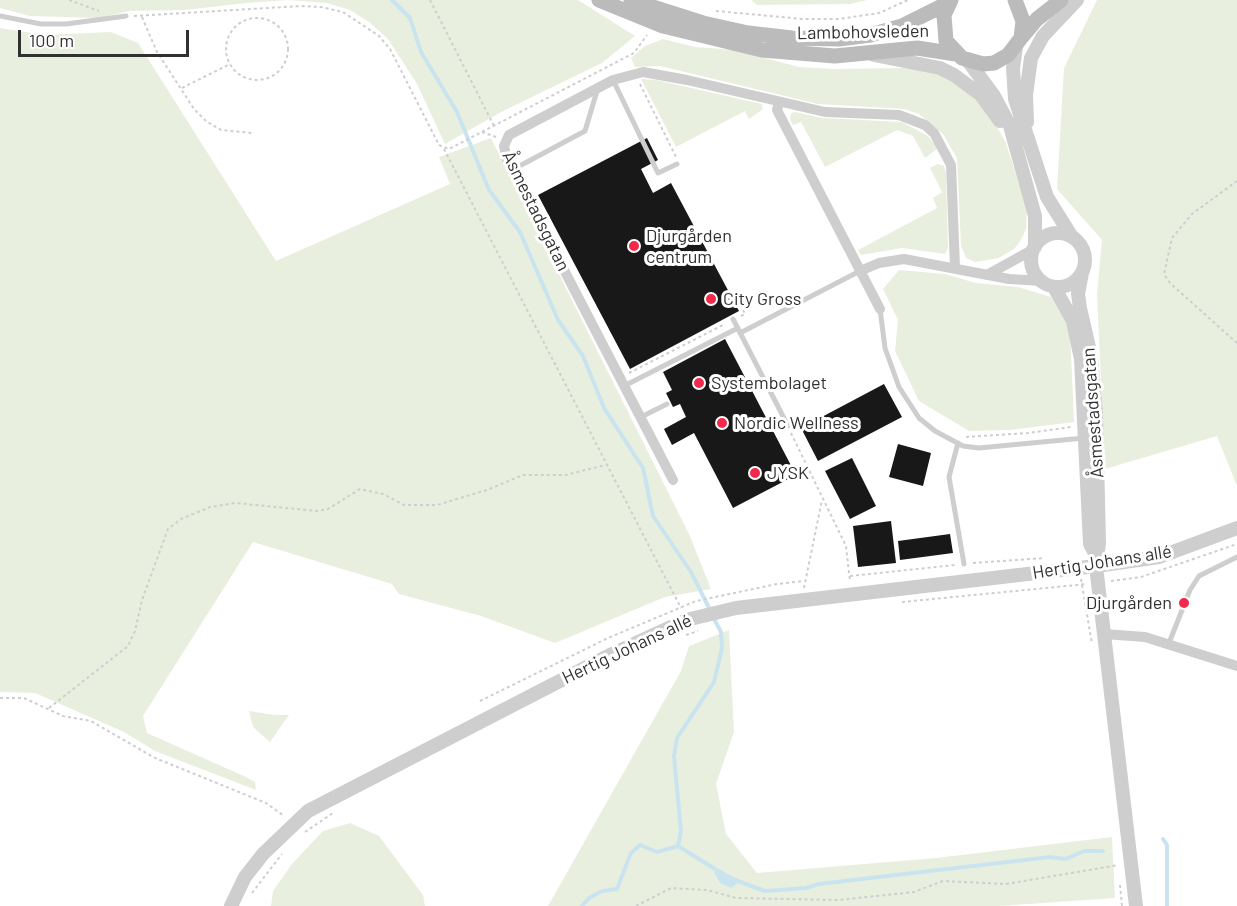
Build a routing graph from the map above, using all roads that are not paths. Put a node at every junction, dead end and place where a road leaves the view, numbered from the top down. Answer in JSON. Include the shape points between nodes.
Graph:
{"nodes":[{"id":1,"x":599,"y":0,"type":"edge"},
{"id":2,"x":631,"y":0,"type":"edge"},
{"id":3,"x":1015,"y":0,"type":"edge"},
{"id":4,"x":1061,"y":0,"type":"edge"},
{"id":5,"x":1077,"y":0,"type":"edge"},
{"id":6,"x":950,"y":1,"type":"edge"},
{"id":7,"x":0,"y":16,"type":"edge"},
{"id":8,"x":126,"y":16,"type":"road end"},
{"id":9,"x":1019,"y":43,"type":"junction"},
{"id":10,"x":868,"y":54,"type":"junction"},
{"id":11,"x":962,"y":58,"type":"junction"},
{"id":12,"x":614,"y":80,"type":"junction"},
{"id":13,"x":597,"y":88,"type":"junction"},
{"id":14,"x":779,"y":102,"type":"junction"},
{"id":15,"x":1027,"y":133,"type":"junction"},
{"id":16,"x":1015,"y":150,"type":"junction"},
{"id":17,"x":678,"y":163,"type":"road end"},
{"id":18,"x":512,"y":170,"type":"junction"},
{"id":19,"x":1072,"y":237,"type":"junction"},
{"id":20,"x":1035,"y":248,"type":"junction"},
{"id":21,"x":955,"y":268,"type":"junction"},
{"id":22,"x":860,"y":271,"type":"junction"},
{"id":23,"x":1082,"y":273,"type":"junction"},
{"id":24,"x":987,"y":275,"type":"junction"},
{"id":25,"x":1048,"y":284,"type":"junction"},
{"id":26,"x":880,"y":309,"type":"joint"},
{"id":27,"x":733,"y":319,"type":"road end"},
{"id":28,"x":739,"y":330,"type":"junction"},
{"id":29,"x":622,"y":382,"type":"junction"},
{"id":30,"x":667,"y":404,"type":"dead end"},
{"id":31,"x":641,"y":417,"type":"junction"},
{"id":32,"x":788,"y":426,"type":"road end"},
{"id":33,"x":1090,"y":433,"type":"junction"},
{"id":34,"x":958,"y":443,"type":"junction"},
{"id":35,"x":673,"y":480,"type":"dead end"},
{"id":36,"x":1237,"y":528,"type":"edge"},
{"id":37,"x":1237,"y":557,"type":"edge"},
{"id":38,"x":1096,"y":561,"type":"junction"},
{"id":39,"x":964,"y":564,"type":"dead end"},
{"id":40,"x":1104,"y":634,"type":"junction"},
{"id":41,"x":1169,"y":644,"type":"junction"},
{"id":42,"x":1237,"y":666,"type":"edge"},
{"id":43,"x":231,"y":906,"type":"edge"},
{"id":44,"x":1136,"y":906,"type":"edge"}],
"edges":[{"from":1,"to":10,"type":"main road","name":"Lambohovsleden","via":[[663,26],[762,50],[804,56]]},
{"from":2,"to":6,"type":"main road","name":"Lambohovsleden","via":[[748,33],[839,39],[902,26]]},
{"from":3,"to":9,"type":"main road","via":[[1023,21]]},
{"from":4,"to":9,"type":"main road","via":[[1037,19]]},
{"from":5,"to":15,"type":"street","via":[[1042,36],[1031,58],[1026,95]]},
{"from":6,"to":11,"type":"main road","via":[[943,27],[946,41]]},
{"from":7,"to":8,"type":"lane","via":[[41,24]]},
{"from":9,"to":11,"type":"main road","name":"Lambohovsleden","via":[[1008,56],[994,63]]},
{"from":9,"to":15,"type":"street","via":[[1013,69],[1014,91]]},
{"from":10,"to":11,"type":"main road","name":"Lambohovsleden","via":[[917,48]]},
{"from":10,"to":16,"type":"street","via":[[940,68],[967,83],[990,107]]},
{"from":11,"to":16,"type":"street","via":[[1003,110]]},
{"from":12,"to":13,"type":"street","name":"Åsmestadsgatan"},
{"from":12,"to":14,"type":"street","name":"Åsmestadsgatan","via":[[634,73],[666,75]]},
{"from":12,"to":17,"type":"lane","via":[[658,173]]},
{"from":13,"to":18,"type":"lane","via":[[585,131]]},
{"from":13,"to":18,"type":"street","name":"Åsmestadsgatan","via":[[504,139]]},
{"from":14,"to":21,"type":"street","name":"Åsmestadsgatan","via":[[825,112],[899,115],[934,133],[951,165]]},
{"from":14,"to":22,"type":"street","via":[[777,110]]},
{"from":15,"to":19,"type":"street","via":[[1047,197]]},
{"from":16,"to":20,"type":"street","via":[[1035,216]]},
{"from":18,"to":29,"type":"street","name":"Åsmestadsgatan"},
{"from":19,"to":20,"type":"street","via":[[1051,235]]},
{"from":19,"to":23,"type":"street","via":[[1083,250]]},
{"from":20,"to":24,"type":"street"},
{"from":20,"to":25,"type":"street","via":[[1032,265]]},
{"from":21,"to":22,"type":"street","via":[[904,259]]},
{"from":21,"to":24,"type":"street"},
{"from":22,"to":26,"type":"street"},
{"from":22,"to":28,"type":"lane"},
{"from":23,"to":25,"type":"street","via":[[1070,284]]},
{"from":23,"to":33,"type":"street","name":"Åsmestadsgatan","via":[[1078,294],[1091,356]]},
{"from":24,"to":25,"type":"street"},
{"from":25,"to":33,"type":"street","name":"Åsmestadsgatan","via":[[1065,302],[1078,340]]},
{"from":26,"to":34,"type":"lane","via":[[885,348],[904,395],[919,418]]},
{"from":27,"to":28,"type":"lane"},
{"from":28,"to":29,"type":"lane"},
{"from":28,"to":32,"type":"lane"},
{"from":29,"to":31,"type":"street","name":"Åsmestadsgatan"},
{"from":30,"to":31,"type":"lane"},
{"from":31,"to":35,"type":"street","name":"Åsmestadsgatan"},
{"from":33,"to":34,"type":"lane","via":[[999,448]]},
{"from":33,"to":38,"type":"street","name":"Åsmestadsgatan","via":[[1099,543]]},
{"from":34,"to":39,"type":"lane","via":[[949,477]]},
{"from":36,"to":38,"type":"street","name":"Hertig Johans allé","via":[[1159,557]]},
{"from":37,"to":41,"type":"lane","via":[[1199,576]]},
{"from":38,"to":40,"type":"street","name":"Åsmestadsgatan"},
{"from":38,"to":43,"type":"street","name":"Hertig Johans allé","via":[[728,609],[695,624],[644,638],[308,811],[263,854]]},
{"from":40,"to":41,"type":"street","via":[[1145,637]]},
{"from":40,"to":44,"type":"street","name":"Åsmestadsgatan"},
{"from":41,"to":42,"type":"street"}]}
